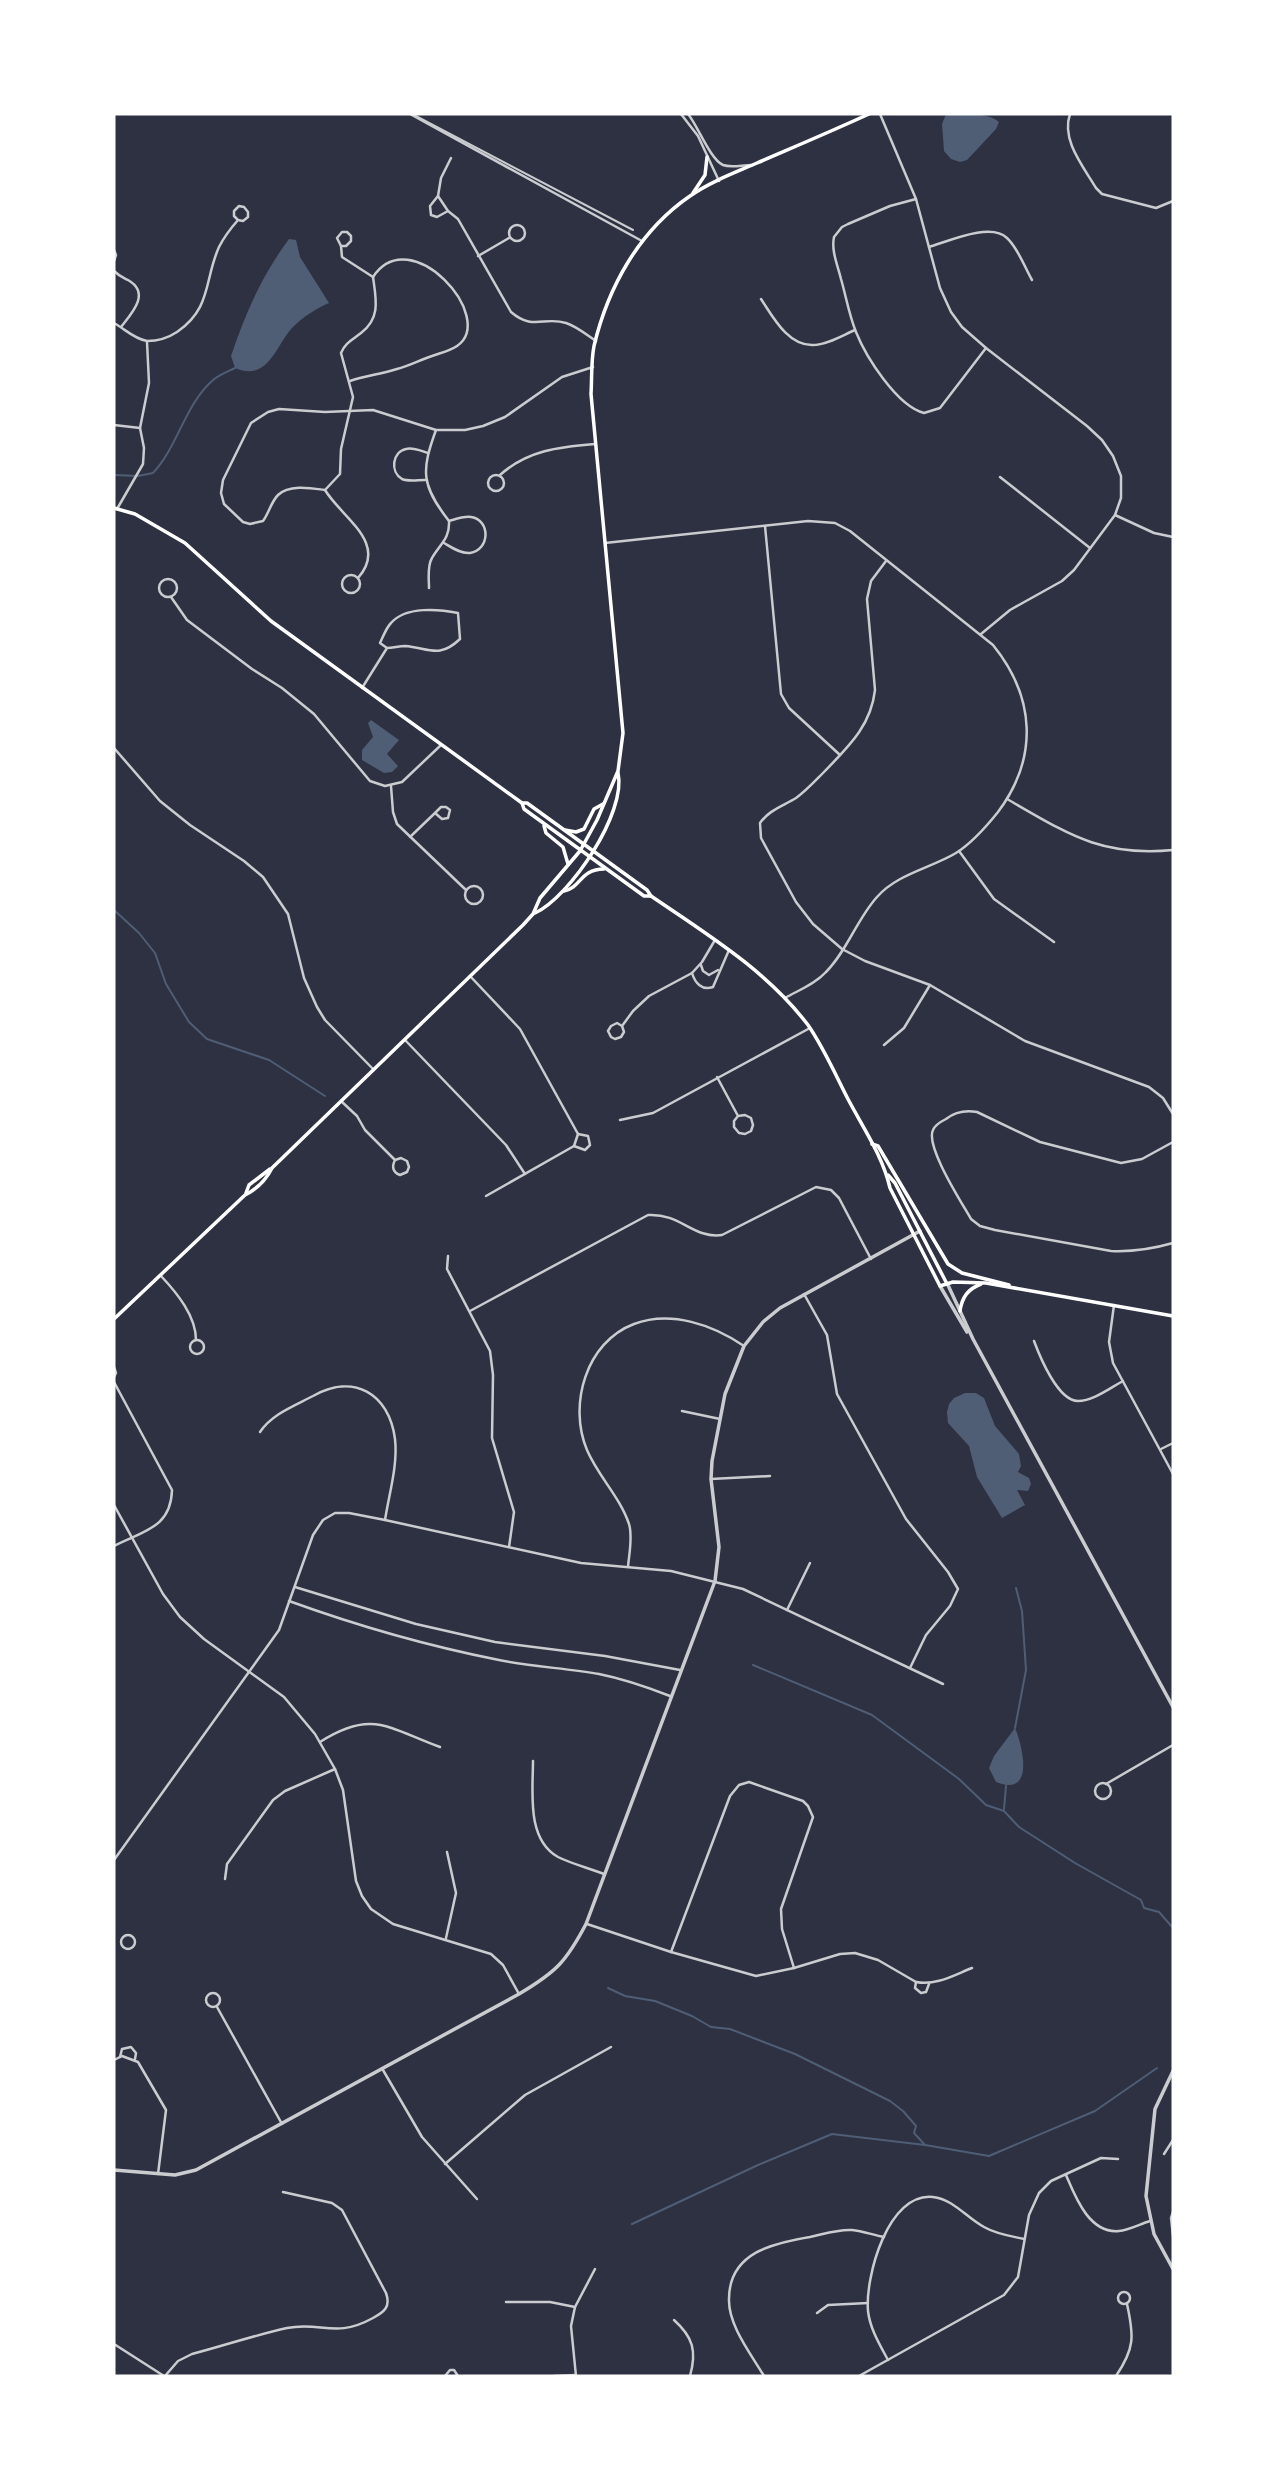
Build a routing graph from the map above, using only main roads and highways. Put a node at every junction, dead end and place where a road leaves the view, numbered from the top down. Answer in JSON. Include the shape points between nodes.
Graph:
{"nodes":[{"id":1,"x":870,"y":114,"type":"edge"},
{"id":2,"x":707,"y":157,"type":"road end"},
{"id":3,"x":691,"y":196,"type":"junction"},
{"id":4,"x":116,"y":508,"type":"edge"},
{"id":5,"x":618,"y":772,"type":"junction"},
{"id":6,"x":522,"y":803,"type":"junction"},
{"id":7,"x":604,"y":803,"type":"junction"},
{"id":8,"x":544,"y":824,"type":"junction"},
{"id":9,"x":564,"y":830,"type":"junction"},
{"id":10,"x":584,"y":845,"type":"junction"},
{"id":11,"x":592,"y":850,"type":"junction"},
{"id":12,"x":580,"y":851,"type":"junction"},
{"id":13,"x":587,"y":857,"type":"junction"},
{"id":14,"x":568,"y":864,"type":"junction"},
{"id":15,"x":604,"y":869,"type":"junction"},
{"id":16,"x":562,"y":891,"type":"junction"},
{"id":17,"x":652,"y":896,"type":"junction"},
{"id":18,"x":533,"y":914,"type":"junction"},
{"id":19,"x":873,"y":1144,"type":"junction"},
{"id":20,"x":887,"y":1174,"type":"junction"},
{"id":21,"x":947,"y":1283,"type":"junction"},
{"id":22,"x":986,"y":1283,"type":"junction"},
{"id":23,"x":1028,"y":1290,"type":"junction"},
{"id":24,"x":960,"y":1311,"type":"road end"},
{"id":25,"x":1173,"y":1316,"type":"edge"},
{"id":26,"x":114,"y":1319,"type":"edge"}],
"edges":[{"from":1,"to":3,"type":"main road"},
{"from":2,"to":3,"type":"main road","via":[[705,175]]},
{"from":3,"to":5,"type":"main road","via":[[642,241],[621,274],[596,341],[591,394],[622,710]]},
{"from":4,"to":6,"type":"main road","via":[[186,543],[271,621]]},
{"from":5,"to":7,"type":"main road"},
{"from":5,"to":11,"type":"main road","via":[[617,800]]},
{"from":6,"to":8,"type":"main road"},
{"from":6,"to":9,"type":"main road"},
{"from":7,"to":9,"type":"main road","via":[[594,809],[584,829]]},
{"from":7,"to":10,"type":"main road"},
{"from":8,"to":12,"type":"main road"},
{"from":8,"to":14,"type":"main road","via":[[546,833],[563,847]]},
{"from":9,"to":10,"type":"main road"},
{"from":10,"to":11,"type":"main road"},
{"from":10,"to":12,"type":"main road"},
{"from":11,"to":13,"type":"main road"},
{"from":11,"to":17,"type":"main road"},
{"from":12,"to":13,"type":"main road"},
{"from":12,"to":14,"type":"main road"},
{"from":13,"to":15,"type":"main road"},
{"from":13,"to":16,"type":"main road"},
{"from":14,"to":18,"type":"main road"},
{"from":15,"to":16,"type":"main road","via":[[588,872],[570,890]]},
{"from":15,"to":17,"type":"main road","via":[[644,896]]},
{"from":16,"to":18,"type":"main road"},
{"from":17,"to":19,"type":"main road","via":[[729,949],[785,998],[810,1028]]},
{"from":18,"to":26,"type":"main road","via":[[253,1191]]},
{"from":19,"to":20,"type":"main road"},
{"from":19,"to":23,"type":"main road","via":[[948,1264],[962,1273]]},
{"from":20,"to":21,"type":"main road"},
{"from":20,"to":21,"type":"main road","via":[[940,1286]]},
{"from":21,"to":22,"type":"main road"},
{"from":22,"to":23,"type":"main road"},
{"from":22,"to":24,"type":"main road","via":[[970,1290]]},
{"from":23,"to":25,"type":"main road"}]}
